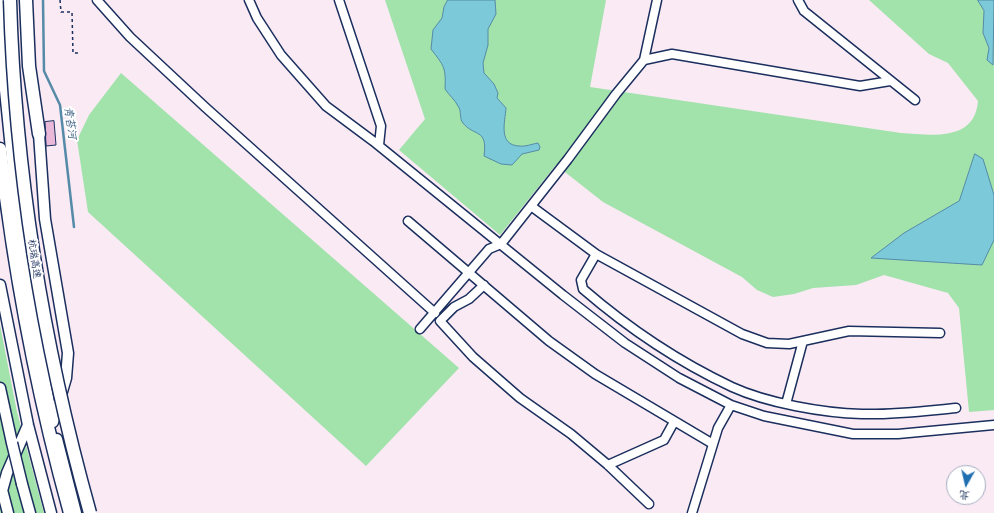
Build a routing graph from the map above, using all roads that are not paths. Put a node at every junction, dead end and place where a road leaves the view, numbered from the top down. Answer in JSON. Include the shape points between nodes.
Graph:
{"nodes":[{"id":1,"x":0,"y":0,"type":"edge"},
{"id":2,"x":10,"y":0,"type":"edge"},
{"id":3,"x":26,"y":0,"type":"edge"},
{"id":4,"x":97,"y":0,"type":"edge"},
{"id":5,"x":249,"y":0,"type":"edge"},
{"id":6,"x":339,"y":0,"type":"edge"},
{"id":7,"x":657,"y":0,"type":"edge"},
{"id":8,"x":798,"y":0,"type":"edge"},
{"id":9,"x":644,"y":60,"type":"junction"},
{"id":10,"x":890,"y":81,"type":"junction"},
{"id":11,"x":914,"y":100,"type":"dead end"},
{"id":12,"x":39,"y":134,"type":"joint"},
{"id":13,"x":379,"y":145,"type":"junction"},
{"id":14,"x":0,"y":149,"type":"edge"},
{"id":15,"x":531,"y":206,"type":"junction"},
{"id":16,"x":408,"y":221,"type":"dead end"},
{"id":17,"x":501,"y":244,"type":"junction"},
{"id":18,"x":596,"y":254,"type":"junction"},
{"id":19,"x":470,"y":272,"type":"junction"},
{"id":20,"x":0,"y":285,"type":"edge"},
{"id":21,"x":484,"y":285,"type":"junction"},
{"id":22,"x":435,"y":313,"type":"junction"},
{"id":23,"x":420,"y":329,"type":"dead end"},
{"id":24,"x":940,"y":333,"type":"dead end"},
{"id":25,"x":803,"y":341,"type":"junction"},
{"id":26,"x":0,"y":388,"type":"edge"},
{"id":27,"x":786,"y":404,"type":"junction"},
{"id":28,"x":731,"y":405,"type":"junction"},
{"id":29,"x":956,"y":408,"type":"dead end"},
{"id":30,"x":53,"y":422,"type":"junction"},
{"id":31,"x":674,"y":422,"type":"junction"},
{"id":32,"x":28,"y":425,"type":"junction"},
{"id":33,"x":994,"y":425,"type":"edge"},
{"id":34,"x":713,"y":444,"type":"junction"},
{"id":35,"x":608,"y":465,"type":"junction"},
{"id":36,"x":0,"y":478,"type":"edge"},
{"id":37,"x":2,"y":491,"type":"junction"},
{"id":38,"x":649,"y":504,"type":"dead end"},
{"id":39,"x":8,"y":513,"type":"edge"},
{"id":40,"x":30,"y":513,"type":"edge"},
{"id":41,"x":51,"y":513,"type":"edge"},
{"id":42,"x":70,"y":513,"type":"edge"},
{"id":43,"x":76,"y":513,"type":"edge"},
{"id":44,"x":90,"y":513,"type":"edge"},
{"id":45,"x":692,"y":513,"type":"edge"}],
"edges":[{"from":1,"to":30,"type":"main road","via":[[4,90],[22,258]]},
{"from":2,"to":44,"type":"highway","name":"杭瑞高速","bridge":true,"via":[[18,140],[36,271],[61,400]]},
{"from":3,"to":12,"type":"highway","via":[[29,66]]},
{"from":4,"to":22,"type":"street","via":[[130,37]]},
{"from":5,"to":13,"type":"street","via":[[280,55],[296,74],[326,106]]},
{"from":6,"to":13,"type":"street","via":[[381,126]]},
{"from":7,"to":9,"type":"street"},
{"from":8,"to":10,"type":"street","via":[[804,11]]},
{"from":9,"to":10,"type":"street","via":[[672,54],[860,86]]},
{"from":9,"to":15,"type":"street"},
{"from":10,"to":11,"type":"street"},
{"from":12,"to":30,"type":"main road","via":[[45,219],[68,354],[66,378]]},
{"from":13,"to":17,"type":"street"},
{"from":14,"to":42,"type":"highway","name":"杭瑞高速","via":[[25,320],[42,404]]},
{"from":15,"to":17,"type":"street"},
{"from":15,"to":18,"type":"street"},
{"from":16,"to":19,"type":"street"},
{"from":17,"to":19,"type":"street","via":[[489,249]]},
{"from":17,"to":28,"type":"street","via":[[626,343],[679,378]]},
{"from":18,"to":25,"type":"street","via":[[742,334],[767,342],[790,344]]},
{"from":18,"to":27,"type":"street","via":[[581,280],[583,289],[605,308],[675,356],[732,387]]},
{"from":19,"to":21,"type":"street"},
{"from":19,"to":22,"type":"street"},
{"from":20,"to":32,"type":"main road"},
{"from":21,"to":31,"type":"street","via":[[549,341],[595,374]]},
{"from":21,"to":35,"type":"street","via":[[440,321],[474,357],[520,398],[571,434]]},
{"from":22,"to":23,"type":"street"},
{"from":24,"to":25,"type":"street","via":[[849,331]]},
{"from":25,"to":27,"type":"street"},
{"from":26,"to":40,"type":"main road","bridge":true},
{"from":27,"to":29,"type":"street","via":[[860,414],[897,414]]},
{"from":28,"to":33,"type":"street","via":[[764,416],[853,434],[898,434]]},
{"from":28,"to":34,"type":"street","via":[[718,428]]},
{"from":30,"to":43,"type":"main road"},
{"from":31,"to":34,"type":"street"},
{"from":31,"to":35,"type":"street","via":[[664,440]]},
{"from":32,"to":37,"type":"main road"},
{"from":32,"to":41,"type":"main road"},
{"from":34,"to":45,"type":"street"},
{"from":35,"to":38,"type":"street"},
{"from":36,"to":37,"type":"main road"},
{"from":37,"to":39,"type":"main road"}]}
